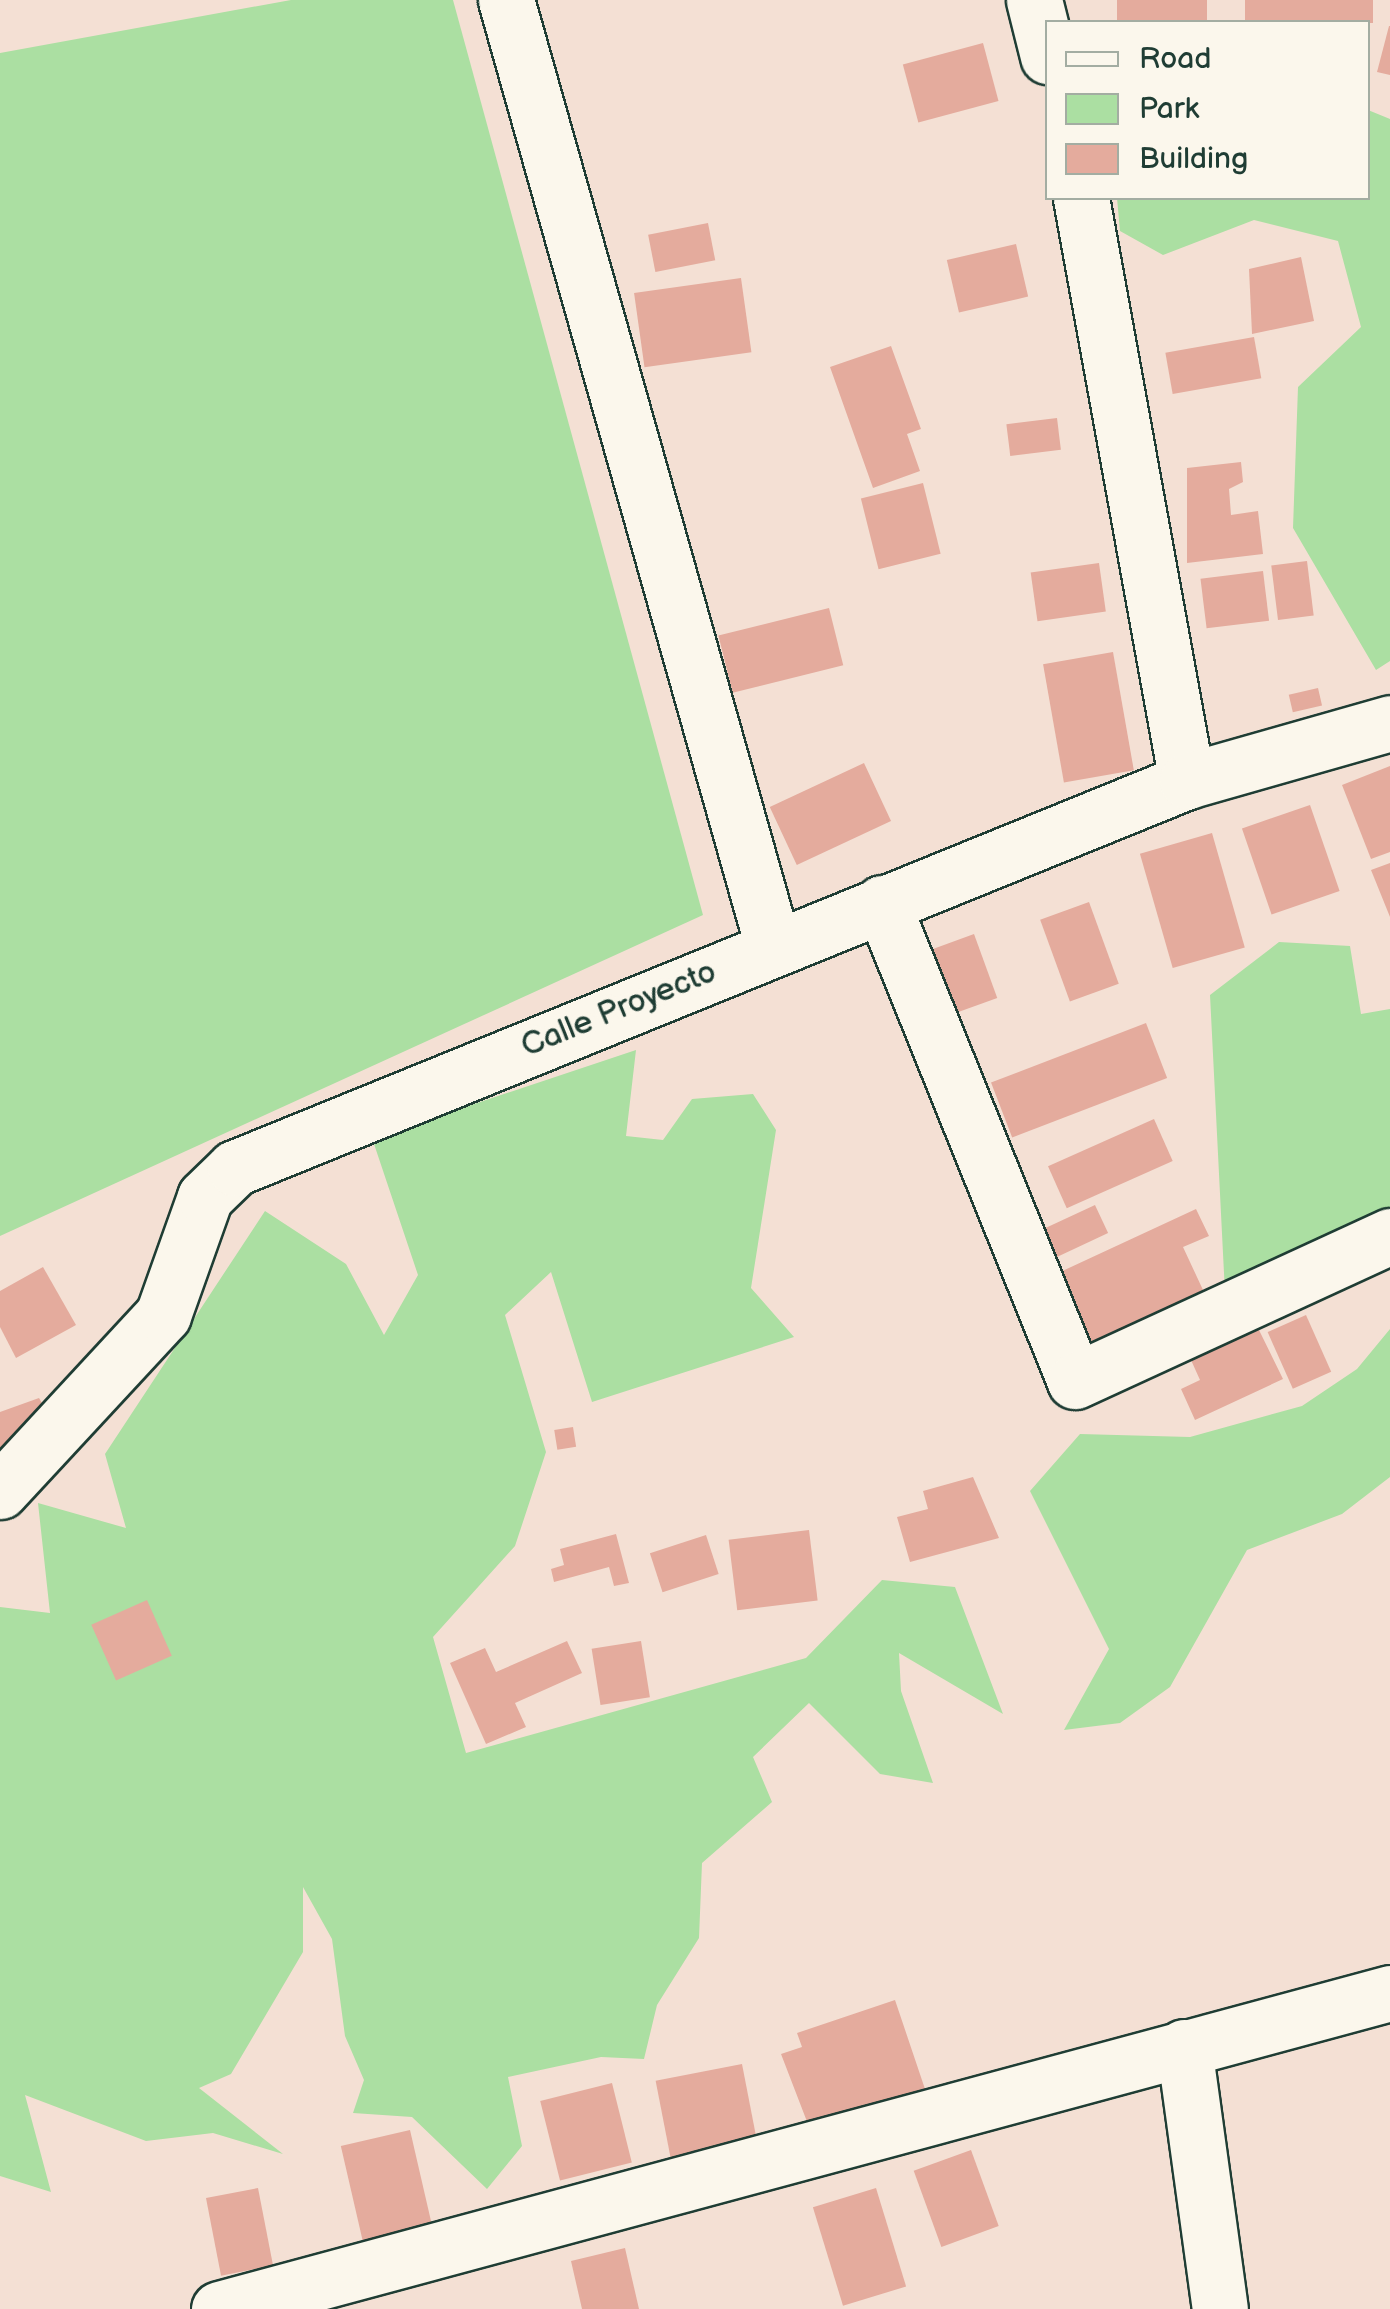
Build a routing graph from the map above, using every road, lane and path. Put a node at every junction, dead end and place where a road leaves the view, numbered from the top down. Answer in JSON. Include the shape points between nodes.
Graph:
{"nodes":[{"id":1,"x":506,"y":0,"type":"edge"},
{"id":2,"x":1034,"y":0,"type":"edge"},
{"id":3,"x":1045,"y":44,"type":"edge"},
{"id":4,"x":1081,"y":200,"type":"edge"},
{"id":5,"x":1390,"y":723,"type":"edge"},
{"id":6,"x":1186,"y":781,"type":"junction"},
{"id":7,"x":882,"y":903,"type":"junction"},
{"id":8,"x":773,"y":946,"type":"junction"},
{"id":9,"x":1390,"y":1236,"type":"edge"},
{"id":10,"x":0,"y":1492,"type":"edge"},
{"id":11,"x":1390,"y":1993,"type":"edge"},
{"id":12,"x":1184,"y":2047,"type":"junction"},
{"id":13,"x":220,"y":2309,"type":"edge"},
{"id":14,"x":1220,"y":2309,"type":"edge"}],
"edges":[{"from":1,"to":8,"type":"street"},
{"from":2,"to":3,"type":"street"},
{"from":4,"to":6,"type":"street"},
{"from":5,"to":6,"type":"street","name":"Calle Proyecto"},
{"from":6,"to":7,"type":"street","name":"Calle Proyecto"},
{"from":7,"to":8,"type":"street","name":"Calle Proyecto"},
{"from":7,"to":9,"type":"street","via":[[1066,1375],[1086,1380]]},
{"from":8,"to":10,"type":"street","name":"Calle Proyecto","via":[[235,1168],[205,1196],[163,1315]]},
{"from":11,"to":12,"type":"street"},
{"from":12,"to":13,"type":"street"},
{"from":12,"to":14,"type":"street"}]}
